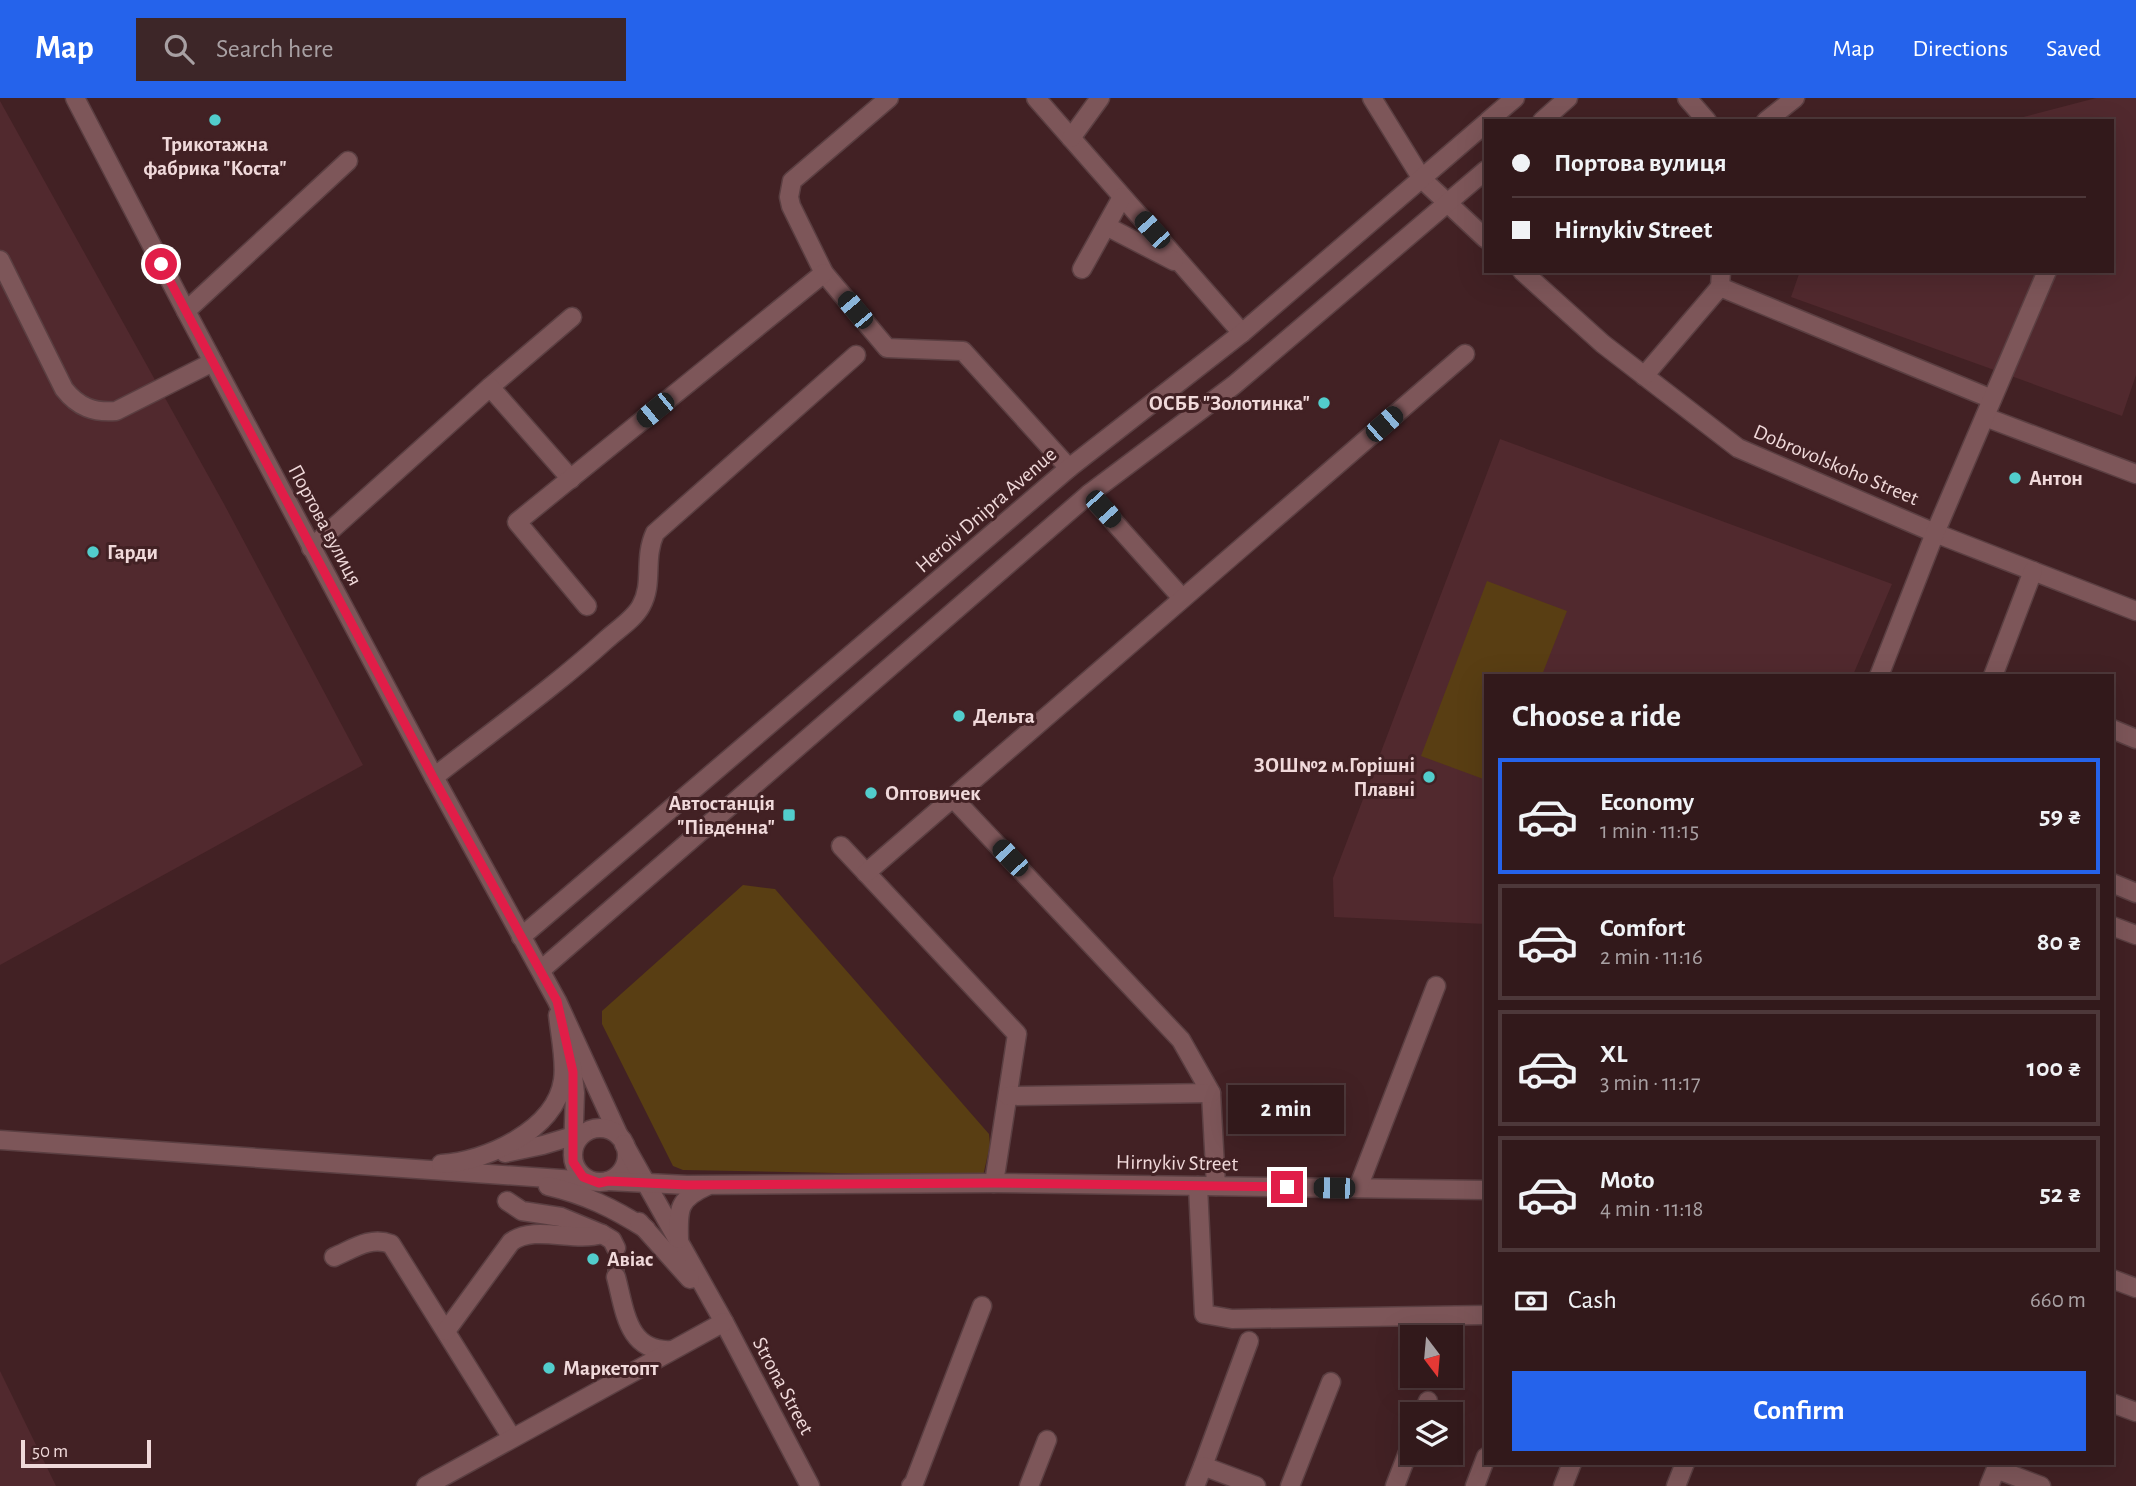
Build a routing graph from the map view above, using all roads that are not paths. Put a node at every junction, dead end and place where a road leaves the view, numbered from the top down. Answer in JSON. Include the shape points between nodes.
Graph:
{"nodes":[{"id":1,"x":75,"y":98,"type":"edge"},
{"id":2,"x":889,"y":98,"type":"edge"},
{"id":3,"x":1036,"y":98,"type":"edge"},
{"id":4,"x":1100,"y":98,"type":"edge"},
{"id":5,"x":1372,"y":98,"type":"edge"},
{"id":6,"x":1514,"y":98,"type":"edge"},
{"id":7,"x":1568,"y":98,"type":"edge"},
{"id":8,"x":1687,"y":98,"type":"edge"},
{"id":9,"x":1795,"y":98,"type":"edge"},
{"id":10,"x":1490,"y":119,"type":"edge"},
{"id":11,"x":1544,"y":119,"type":"edge"},
{"id":12,"x":1705,"y":119,"type":"edge"},
{"id":13,"x":1769,"y":119,"type":"edge"},
{"id":14,"x":1484,"y":125,"type":"edge"},
{"id":15,"x":1071,"y":138,"type":"junction"},
{"id":16,"x":348,"y":162,"type":"dead end"},
{"id":17,"x":1484,"y":172,"type":"edge"},
{"id":18,"x":1422,"y":179,"type":"junction"},
{"id":19,"x":1122,"y":197,"type":"junction"},
{"id":20,"x":1447,"y":204,"type":"junction"},
{"id":21,"x":1106,"y":226,"type":"junction"},
{"id":22,"x":1484,"y":237,"type":"edge"},
{"id":23,"x":0,"y":260,"type":"edge"},
{"id":24,"x":1182,"y":265,"type":"junction"},
{"id":25,"x":1082,"y":269,"type":"dead end"},
{"id":26,"x":824,"y":273,"type":"junction"},
{"id":27,"x":1524,"y":273,"type":"edge"},
{"id":28,"x":2046,"y":273,"type":"edge"},
{"id":29,"x":1721,"y":279,"type":"edge"},
{"id":30,"x":186,"y":311,"type":"junction"},
{"id":31,"x":572,"y":317,"type":"dead end"},
{"id":32,"x":1242,"y":333,"type":"junction"},
{"id":33,"x":1465,"y":354,"type":"dead end"},
{"id":34,"x":856,"y":355,"type":"dead end"},
{"id":35,"x":213,"y":362,"type":"junction"},
{"id":36,"x":1644,"y":376,"type":"junction"},
{"id":37,"x":490,"y":387,"type":"junction"},
{"id":38,"x":1992,"y":399,"type":"junction"},
{"id":39,"x":1985,"y":417,"type":"junction"},
{"id":40,"x":1069,"y":468,"type":"junction"},
{"id":41,"x":2136,"y":474,"type":"edge"},
{"id":42,"x":571,"y":479,"type":"junction"},
{"id":43,"x":1089,"y":494,"type":"junction"},
{"id":44,"x":1935,"y":533,"type":"junction"},
{"id":45,"x":311,"y":548,"type":"junction"},
{"id":46,"x":2033,"y":571,"type":"junction"},
{"id":47,"x":1182,"y":598,"type":"junction"},
{"id":48,"x":587,"y":606,"type":"dead end"},
{"id":49,"x":2136,"y":611,"type":"edge"},
{"id":50,"x":1880,"y":674,"type":"edge"},
{"id":51,"x":1994,"y":674,"type":"edge"},
{"id":52,"x":2114,"y":730,"type":"edge"},
{"id":53,"x":2136,"y":739,"type":"edge"},
{"id":54,"x":433,"y":777,"type":"junction"},
{"id":55,"x":953,"y":798,"type":"junction"},
{"id":56,"x":841,"y":846,"type":"dead end"},
{"id":57,"x":866,"y":873,"type":"junction"},
{"id":58,"x":2114,"y":884,"type":"edge"},
{"id":59,"x":2136,"y":893,"type":"edge"},
{"id":60,"x":2114,"y":927,"type":"edge"},
{"id":61,"x":2136,"y":935,"type":"edge"},
{"id":62,"x":521,"y":937,"type":"junction"},
{"id":63,"x":541,"y":970,"type":"junction"},
{"id":64,"x":1436,"y":986,"type":"dead end"},
{"id":65,"x":557,"y":1001,"type":"junction"},
{"id":66,"x":1211,"y":1093,"type":"junction"},
{"id":67,"x":1008,"y":1096,"type":"junction"},
{"id":68,"x":0,"y":1140,"type":"edge"},
{"id":69,"x":577,"y":1141,"type":"junction"},
{"id":70,"x":624,"y":1144,"type":"junction"},
{"id":71,"x":450,"y":1164,"type":"junction"},
{"id":72,"x":384,"y":1166,"type":"junction"},
{"id":73,"x":469,"y":1172,"type":"junction"},
{"id":74,"x":599,"y":1182,"type":"junction"},
{"id":75,"x":646,"y":1183,"type":"junction"},
{"id":76,"x":994,"y":1183,"type":"junction"},
{"id":77,"x":687,"y":1185,"type":"junction"},
{"id":78,"x":710,"y":1185,"type":"junction"},
{"id":79,"x":1207,"y":1186,"type":"junction"},
{"id":80,"x":1358,"y":1188,"type":"junction"},
{"id":81,"x":1484,"y":1190,"type":"edge"},
{"id":82,"x":507,"y":1201,"type":"dead end"},
{"id":83,"x":646,"y":1229,"type":"junction"},
{"id":84,"x":602,"y":1234,"type":"junction"},
{"id":85,"x":679,"y":1243,"type":"junction"},
{"id":86,"x":616,"y":1248,"type":"dead end"},
{"id":87,"x":334,"y":1257,"type":"dead end"},
{"id":88,"x":616,"y":1277,"type":"tunnel mouth"},
{"id":89,"x":2114,"y":1280,"type":"edge"},
{"id":90,"x":2136,"y":1288,"type":"edge"},
{"id":91,"x":982,"y":1306,"type":"dead end"},
{"id":92,"x":720,"y":1315,"type":"junction"},
{"id":93,"x":1484,"y":1315,"type":"edge"},
{"id":94,"x":446,"y":1331,"type":"junction"},
{"id":95,"x":1249,"y":1341,"type":"dead end"},
{"id":96,"x":672,"y":1350,"type":"junction"},
{"id":97,"x":1331,"y":1382,"type":"dead end"},
{"id":98,"x":2114,"y":1404,"type":"edge"},
{"id":99,"x":2136,"y":1412,"type":"edge"},
{"id":100,"x":512,"y":1438,"type":"junction"},
{"id":101,"x":1047,"y":1440,"type":"dead end"},
{"id":102,"x":1484,"y":1462,"type":"edge"},
{"id":103,"x":1203,"y":1465,"type":"junction"},
{"id":104,"x":1403,"y":1465,"type":"edge"},
{"id":105,"x":1571,"y":1465,"type":"edge"},
{"id":106,"x":1684,"y":1465,"type":"edge"},
{"id":107,"x":1997,"y":1466,"type":"edge"},
{"id":108,"x":426,"y":1486,"type":"edge"},
{"id":109,"x":810,"y":1486,"type":"edge"},
{"id":110,"x":911,"y":1486,"type":"edge"},
{"id":111,"x":1029,"y":1486,"type":"edge"},
{"id":112,"x":1195,"y":1486,"type":"edge"},
{"id":113,"x":1256,"y":1486,"type":"edge"},
{"id":114,"x":1290,"y":1486,"type":"edge"},
{"id":115,"x":1395,"y":1486,"type":"edge"},
{"id":116,"x":1475,"y":1486,"type":"edge"},
{"id":117,"x":1563,"y":1486,"type":"edge"},
{"id":118,"x":1676,"y":1486,"type":"edge"},
{"id":119,"x":1989,"y":1486,"type":"edge"},
{"id":120,"x":2041,"y":1486,"type":"edge"}],
"edges":[{"from":1,"to":30,"type":"street","name":"Портова вулиця"},
{"from":2,"to":26,"type":"street","via":[[792,181],[791,206]]},
{"from":3,"to":15,"type":"street"},
{"from":4,"to":15,"type":"street"},
{"from":5,"to":18,"type":"street"},
{"from":6,"to":10,"type":"street","name":"Heroiv Dnipra Avenue"},
{"from":7,"to":11,"type":"street"},
{"from":8,"to":12,"type":"street"},
{"from":9,"to":13,"type":"street"},
{"from":14,"to":18,"type":"street","name":"Heroiv Dnipra Avenue"},
{"from":15,"to":19,"type":"street"},
{"from":16,"to":30,"type":"street"},
{"from":17,"to":20,"type":"street"},
{"from":18,"to":20,"type":"street"},
{"from":18,"to":32,"type":"street","name":"Heroiv Dnipra Avenue"},
{"from":19,"to":21,"type":"street"},
{"from":19,"to":24,"type":"street"},
{"from":20,"to":22,"type":"street"},
{"from":20,"to":43,"type":"street","via":[[1234,385]]},
{"from":21,"to":24,"type":"street"},
{"from":21,"to":25,"type":"street"},
{"from":23,"to":35,"type":"street","via":[[64,389],[81,406],[116,411]]},
{"from":24,"to":32,"type":"street"},
{"from":26,"to":40,"type":"street","via":[[887,348],[963,351]]},
{"from":26,"to":42,"type":"street"},
{"from":27,"to":36,"type":"street","name":"Dobrovolskoho Street"},
{"from":28,"to":38,"type":"street"},
{"from":29,"to":36,"type":"street"},
{"from":29,"to":38,"type":"street"},
{"from":30,"to":35,"type":"street","name":"Портова вулиця"},
{"from":31,"to":37,"type":"street"},
{"from":32,"to":40,"type":"street","name":"Heroiv Dnipra Avenue"},
{"from":33,"to":47,"type":"street"},
{"from":34,"to":54,"type":"street","via":[[655,533],[649,545],[646,597],[639,610],[593,652]]},
{"from":35,"to":45,"type":"street","name":"Портова вулиця"},
{"from":36,"to":44,"type":"street","name":"Dobrovolskoho Street","via":[[1738,448]]},
{"from":37,"to":42,"type":"street"},
{"from":37,"to":45,"type":"street"},
{"from":38,"to":39,"type":"street"},
{"from":39,"to":41,"type":"street"},
{"from":39,"to":44,"type":"street"},
{"from":40,"to":62,"type":"street","name":"Heroiv Dnipra Avenue"},
{"from":42,"to":48,"type":"street","via":[[517,522]]},
{"from":43,"to":47,"type":"street"},
{"from":43,"to":63,"type":"street"},
{"from":44,"to":46,"type":"street","name":"Dobrovolskoho Street"},
{"from":44,"to":50,"type":"street"},
{"from":45,"to":54,"type":"street","name":"Портова вулиця"},
{"from":46,"to":49,"type":"street","name":"Dobrovolskoho Street"},
{"from":46,"to":51,"type":"street"},
{"from":47,"to":55,"type":"street"},
{"from":52,"to":53,"type":"street"},
{"from":54,"to":62,"type":"street","name":"Портова вулиця"},
{"from":55,"to":57,"type":"street"},
{"from":55,"to":66,"type":"street","via":[[1181,1040]]},
{"from":56,"to":57,"type":"street"},
{"from":57,"to":67,"type":"street","via":[[1017,1034]]},
{"from":58,"to":59,"type":"street"},
{"from":60,"to":61,"type":"street"},
{"from":62,"to":63,"type":"street","name":"Портова вулиця"},
{"from":63,"to":65,"type":"street","name":"Портова вулиця"},
{"from":64,"to":80,"type":"street"},
{"from":65,"to":69,"type":"street","via":[[573,1072]]},
{"from":65,"to":70,"type":"street"},
{"from":65,"to":71,"type":"street","via":[[564,1081],[544,1118],[524,1136],[492,1152]]},
{"from":66,"to":67,"type":"street"},
{"from":66,"to":79,"type":"street"},
{"from":67,"to":76,"type":"street"},
{"from":68,"to":72,"type":"street"},
{"from":69,"to":70,"type":"street","via":[[604,1128]]},
{"from":69,"to":71,"type":"street"},
{"from":69,"to":74,"type":"street","via":[[577,1170]]},
{"from":70,"to":74,"type":"street","via":[[626,1162],[616,1177]]},
{"from":70,"to":75,"type":"street"},
{"from":70,"to":77,"type":"street","via":[[645,1169]]},
{"from":71,"to":72,"type":"street"},
{"from":72,"to":73,"type":"street"},
{"from":73,"to":74,"type":"street","name":"Hirnykiv Street"},
{"from":73,"to":83,"type":"street","via":[[588,1196]]},
{"from":74,"to":75,"type":"street","name":"Hirnykiv Street"},
{"from":74,"to":83,"type":"street"},
{"from":75,"to":77,"type":"street","name":"Hirnykiv Street"},
{"from":75,"to":85,"type":"street"},
{"from":76,"to":78,"type":"street","name":"Hirnykiv Street"},
{"from":76,"to":79,"type":"street","name":"Hirnykiv Street"},
{"from":77,"to":78,"type":"street","name":"Hirnykiv Street"},
{"from":78,"to":85,"type":"street","via":[[686,1198],[678,1222]]},
{"from":79,"to":80,"type":"street","name":"Hirnykiv Street"},
{"from":79,"to":93,"type":"street","via":[[1203,1314],[1232,1319]]},
{"from":80,"to":81,"type":"street","name":"Hirnykiv Street"},
{"from":82,"to":84,"type":"street","via":[[522,1211],[561,1217]]},
{"from":83,"to":92,"type":"street"},
{"from":84,"to":86,"type":"street"},
{"from":84,"to":94,"type":"street","via":[[591,1238],[531,1233],[517,1237]]},
{"from":85,"to":92,"type":"street"},
{"from":87,"to":94,"type":"street","via":[[369,1241],[391,1244]]},
{"from":88,"to":96,"type":"street","via":[[635,1336],[651,1349]]},
{"from":89,"to":90,"type":"street"},
{"from":91,"to":110,"type":"street"},
{"from":92,"to":96,"type":"street"},
{"from":92,"to":109,"type":"street","name":"Strona Street"},
{"from":94,"to":100,"type":"street"},
{"from":95,"to":103,"type":"street"},
{"from":96,"to":100,"type":"street"},
{"from":97,"to":114,"type":"street"},
{"from":98,"to":99,"type":"street"},
{"from":100,"to":108,"type":"street"},
{"from":101,"to":111,"type":"street"},
{"from":102,"to":116,"type":"street"},
{"from":103,"to":112,"type":"street"},
{"from":103,"to":113,"type":"street"},
{"from":104,"to":115,"type":"street"},
{"from":105,"to":117,"type":"street"},
{"from":106,"to":118,"type":"street"},
{"from":107,"to":119,"type":"street"},
{"from":107,"to":120,"type":"street"}]}
